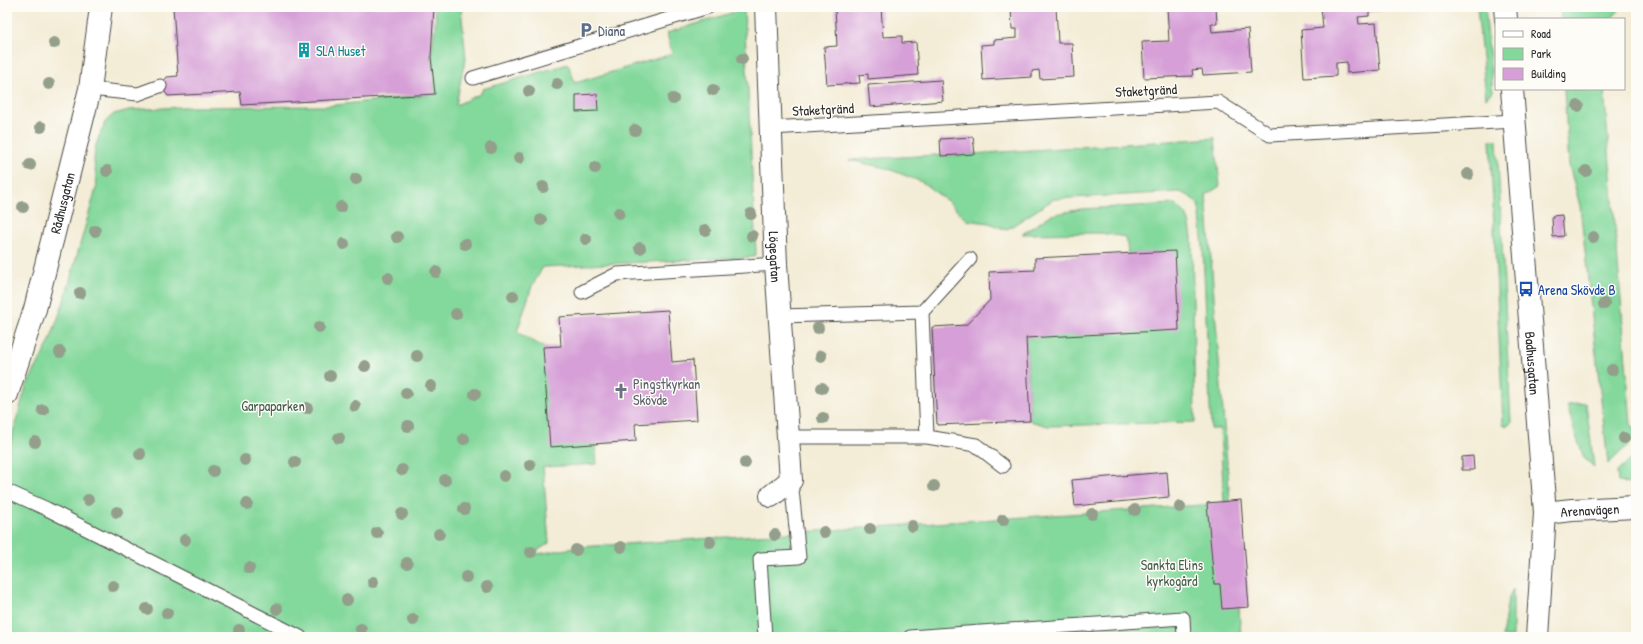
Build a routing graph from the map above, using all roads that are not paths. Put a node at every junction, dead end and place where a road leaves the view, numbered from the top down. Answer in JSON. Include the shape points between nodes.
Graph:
{"nodes":[{"id":1,"x":101,"y":7,"type":"edge"},
{"id":2,"x":708,"y":7,"type":"edge"},
{"id":3,"x":766,"y":7,"type":"edge"},
{"id":4,"x":1505,"y":7,"type":"edge"},
{"id":5,"x":1506,"y":18,"type":"edge"},
{"id":6,"x":473,"y":78,"type":"dead end"},
{"id":7,"x":160,"y":86,"type":"dead end"},
{"id":8,"x":90,"y":90,"type":"junction"},
{"id":9,"x":1512,"y":90,"type":"edge"},
{"id":10,"x":1514,"y":121,"type":"junction"},
{"id":11,"x":771,"y":128,"type":"junction"},
{"id":12,"x":970,"y":260,"type":"dead end"},
{"id":13,"x":776,"y":264,"type":"junction"},
{"id":14,"x":582,"y":292,"type":"dead end"},
{"id":15,"x":922,"y":312,"type":"junction"},
{"id":16,"x":780,"y":316,"type":"junction"},
{"id":17,"x":7,"y":394,"type":"edge"},
{"id":18,"x":788,"y":437,"type":"junction"},
{"id":19,"x":927,"y":437,"type":"junction"},
{"id":20,"x":1003,"y":466,"type":"dead end"},
{"id":21,"x":791,"y":480,"type":"junction"},
{"id":22,"x":7,"y":491,"type":"edge"},
{"id":23,"x":771,"y":496,"type":"dead end"},
{"id":24,"x":1636,"y":507,"type":"edge"},
{"id":25,"x":1545,"y":513,"type":"junction"},
{"id":26,"x":975,"y":635,"type":"edge"},
{"id":27,"x":300,"y":637,"type":"edge"},
{"id":28,"x":765,"y":637,"type":"edge"},
{"id":29,"x":910,"y":637,"type":"edge"},
{"id":30,"x":1184,"y":637,"type":"edge"},
{"id":31,"x":1537,"y":637,"type":"edge"}],
"edges":[{"from":1,"to":8,"type":"street","name":"Rådhusgatan"},
{"from":2,"to":6,"type":"lane"},
{"from":3,"to":11,"type":"street","name":"Lögegatan"},
{"from":4,"to":5,"type":"street"},
{"from":7,"to":8,"type":"lane","via":[[138,94]]},
{"from":8,"to":17,"type":"street","name":"Rådhusgatan","via":[[35,309]]},
{"from":9,"to":10,"type":"street","name":"Badhusgatan"},
{"from":10,"to":11,"type":"lane","name":"Staketgränd","via":[[1270,135],[1218,102]]},
{"from":10,"to":25,"type":"street","name":"Badhusgatan"},
{"from":11,"to":13,"type":"street","name":"Lögegatan"},
{"from":12,"to":15,"type":"lane"},
{"from":13,"to":14,"type":"lane","via":[[617,274]]},
{"from":13,"to":16,"type":"street","name":"Lögegatan"},
{"from":15,"to":16,"type":"lane"},
{"from":15,"to":19,"type":"lane"},
{"from":16,"to":18,"type":"street","name":"Lögegatan"},
{"from":18,"to":19,"type":"lane"},
{"from":18,"to":21,"type":"street","name":"Lögegatan"},
{"from":19,"to":20,"type":"lane","via":[[976,445]]},
{"from":21,"to":23,"type":"street"},
{"from":21,"to":28,"type":"lane","via":[[799,557],[760,559]]},
{"from":22,"to":27,"type":"lane"},
{"from":24,"to":25,"type":"street","name":"Arenavägen"},
{"from":25,"to":31,"type":"street","name":"Badhusgatan"},
{"from":26,"to":29,"type":"lane"},
{"from":26,"to":30,"type":"lane","via":[[1183,618]]}]}
